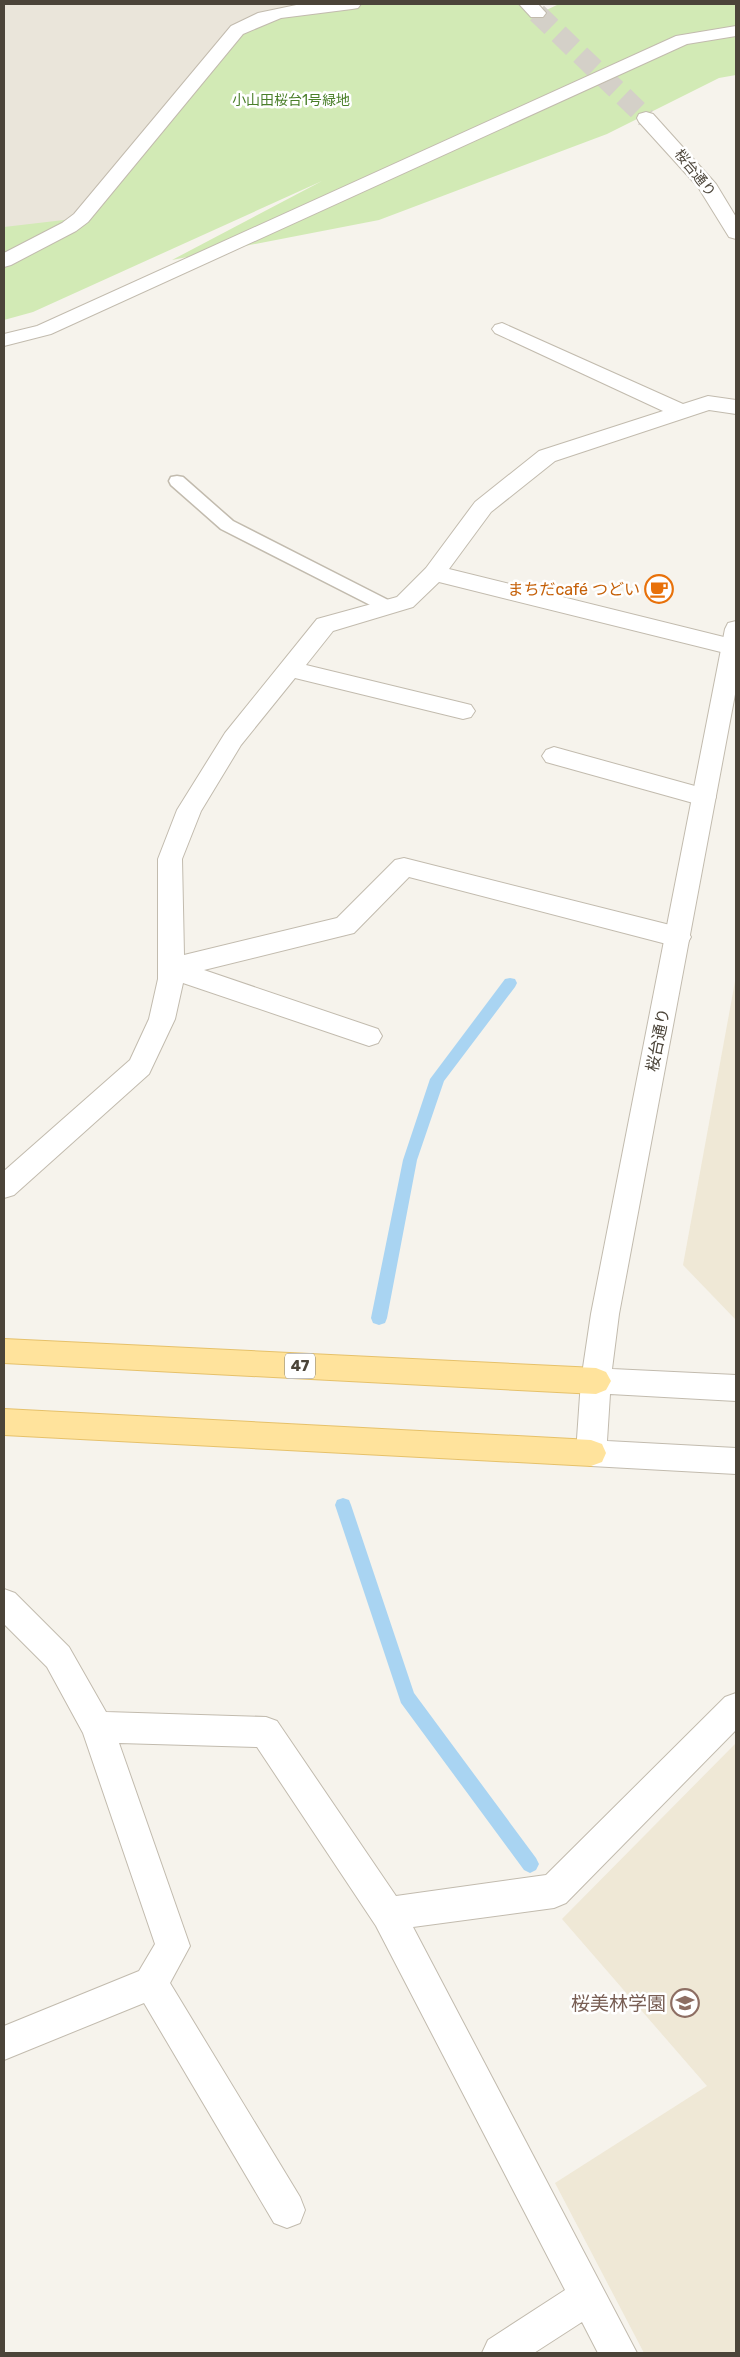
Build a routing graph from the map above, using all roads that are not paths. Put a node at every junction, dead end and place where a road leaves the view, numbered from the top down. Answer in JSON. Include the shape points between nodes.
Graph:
{"nodes":[{"id":1,"x":352,"y":4,"type":"edge"},
{"id":2,"x":736,"y":31,"type":"edge"},
{"id":3,"x":646,"y":118,"type":"tunnel mouth"},
{"id":4,"x":736,"y":233,"type":"edge"},
{"id":5,"x":4,"y":261,"type":"edge"},
{"id":6,"x":502,"y":329,"type":"dead end"},
{"id":7,"x":4,"y":340,"type":"edge"},
{"id":8,"x":736,"y":407,"type":"edge"},
{"id":9,"x":681,"y":411,"type":"junction"},
{"id":10,"x":178,"y":481,"type":"dead end"},
{"id":11,"x":434,"y":572,"type":"junction"},
{"id":12,"x":388,"y":607,"type":"junction"},
{"id":13,"x":734,"y":638,"type":"edge"},
{"id":14,"x":290,"y":669,"type":"junction"},
{"id":15,"x":463,"y":710,"type":"dead end"},
{"id":16,"x":554,"y":756,"type":"dead end"},
{"id":17,"x":704,"y":797,"type":"junction"},
{"id":18,"x":678,"y":937,"type":"junction"},
{"id":19,"x":170,"y":968,"type":"junction"},
{"id":20,"x":369,"y":1036,"type":"dead end"},
{"id":21,"x":4,"y":1187,"type":"edge"},
{"id":22,"x":4,"y":1351,"type":"edge"},
{"id":23,"x":596,"y":1381,"type":"junction"},
{"id":24,"x":736,"y":1388,"type":"edge"},
{"id":25,"x":4,"y":1422,"type":"edge"},
{"id":26,"x":591,"y":1453,"type":"junction"},
{"id":27,"x":736,"y":1461,"type":"edge"},
{"id":28,"x":4,"y":1603,"type":"edge"},
{"id":29,"x":736,"y":1708,"type":"edge"},
{"id":30,"x":97,"y":1727,"type":"junction"},
{"id":31,"x":388,"y":1914,"type":"junction"},
{"id":32,"x":151,"y":1983,"type":"junction"},
{"id":33,"x":4,"y":2043,"type":"edge"},
{"id":34,"x":286,"y":2210,"type":"dead end"},
{"id":35,"x":588,"y":2296,"type":"junction"},
{"id":36,"x":501,"y":2353,"type":"edge"},
{"id":37,"x":618,"y":2353,"type":"edge"}],
"edges":[{"from":1,"to":5,"type":"street","via":[[281,12],[249,22],[237,30],[81,218]]},
{"from":2,"to":7,"type":"street","via":[[682,40],[44,330]]},
{"from":3,"to":4,"type":"street","name":"桜台通り","via":[[706,184]]},
{"from":6,"to":9,"type":"street"},
{"from":8,"to":9,"type":"street","via":[[708,403]]},
{"from":9,"to":11,"type":"street","via":[[547,456],[483,507]]},
{"from":10,"to":12,"type":"lane","via":[[227,525]]},
{"from":11,"to":12,"type":"street","via":[[405,602]]},
{"from":11,"to":13,"type":"street"},
{"from":12,"to":14,"type":"street","via":[[325,626]]},
{"from":13,"to":17,"type":"street","name":"桜台通り"},
{"from":14,"to":15,"type":"street"},
{"from":14,"to":19,"type":"street","via":[[233,739],[189,810],[170,859]]},
{"from":16,"to":17,"type":"street"},
{"from":17,"to":18,"type":"street","name":"桜台通り"},
{"from":18,"to":19,"type":"street","via":[[404,867],[344,926]]},
{"from":18,"to":23,"type":"street","name":"桜台通り","via":[[605,1314]]},
{"from":19,"to":20,"type":"street"},
{"from":19,"to":21,"type":"street","via":[[171,979],[162,1019],[140,1067]]},
{"from":22,"to":23,"type":"main road","number":"47"},
{"from":23,"to":24,"type":"street"},
{"from":23,"to":26,"type":"street","name":"桜台通り"},
{"from":25,"to":26,"type":"main road"},
{"from":26,"to":27,"type":"street"},
{"from":28,"to":30,"type":"street","via":[[58,1657]]},
{"from":29,"to":31,"type":"street","via":[[554,1891]]},
{"from":30,"to":31,"type":"street","via":[[266,1732]]},
{"from":30,"to":32,"type":"street","via":[[173,1946]]},
{"from":31,"to":35,"type":"street"},
{"from":32,"to":33,"type":"street"},
{"from":32,"to":34,"type":"street"},
{"from":35,"to":36,"type":"street"},
{"from":35,"to":37,"type":"street"}]}
